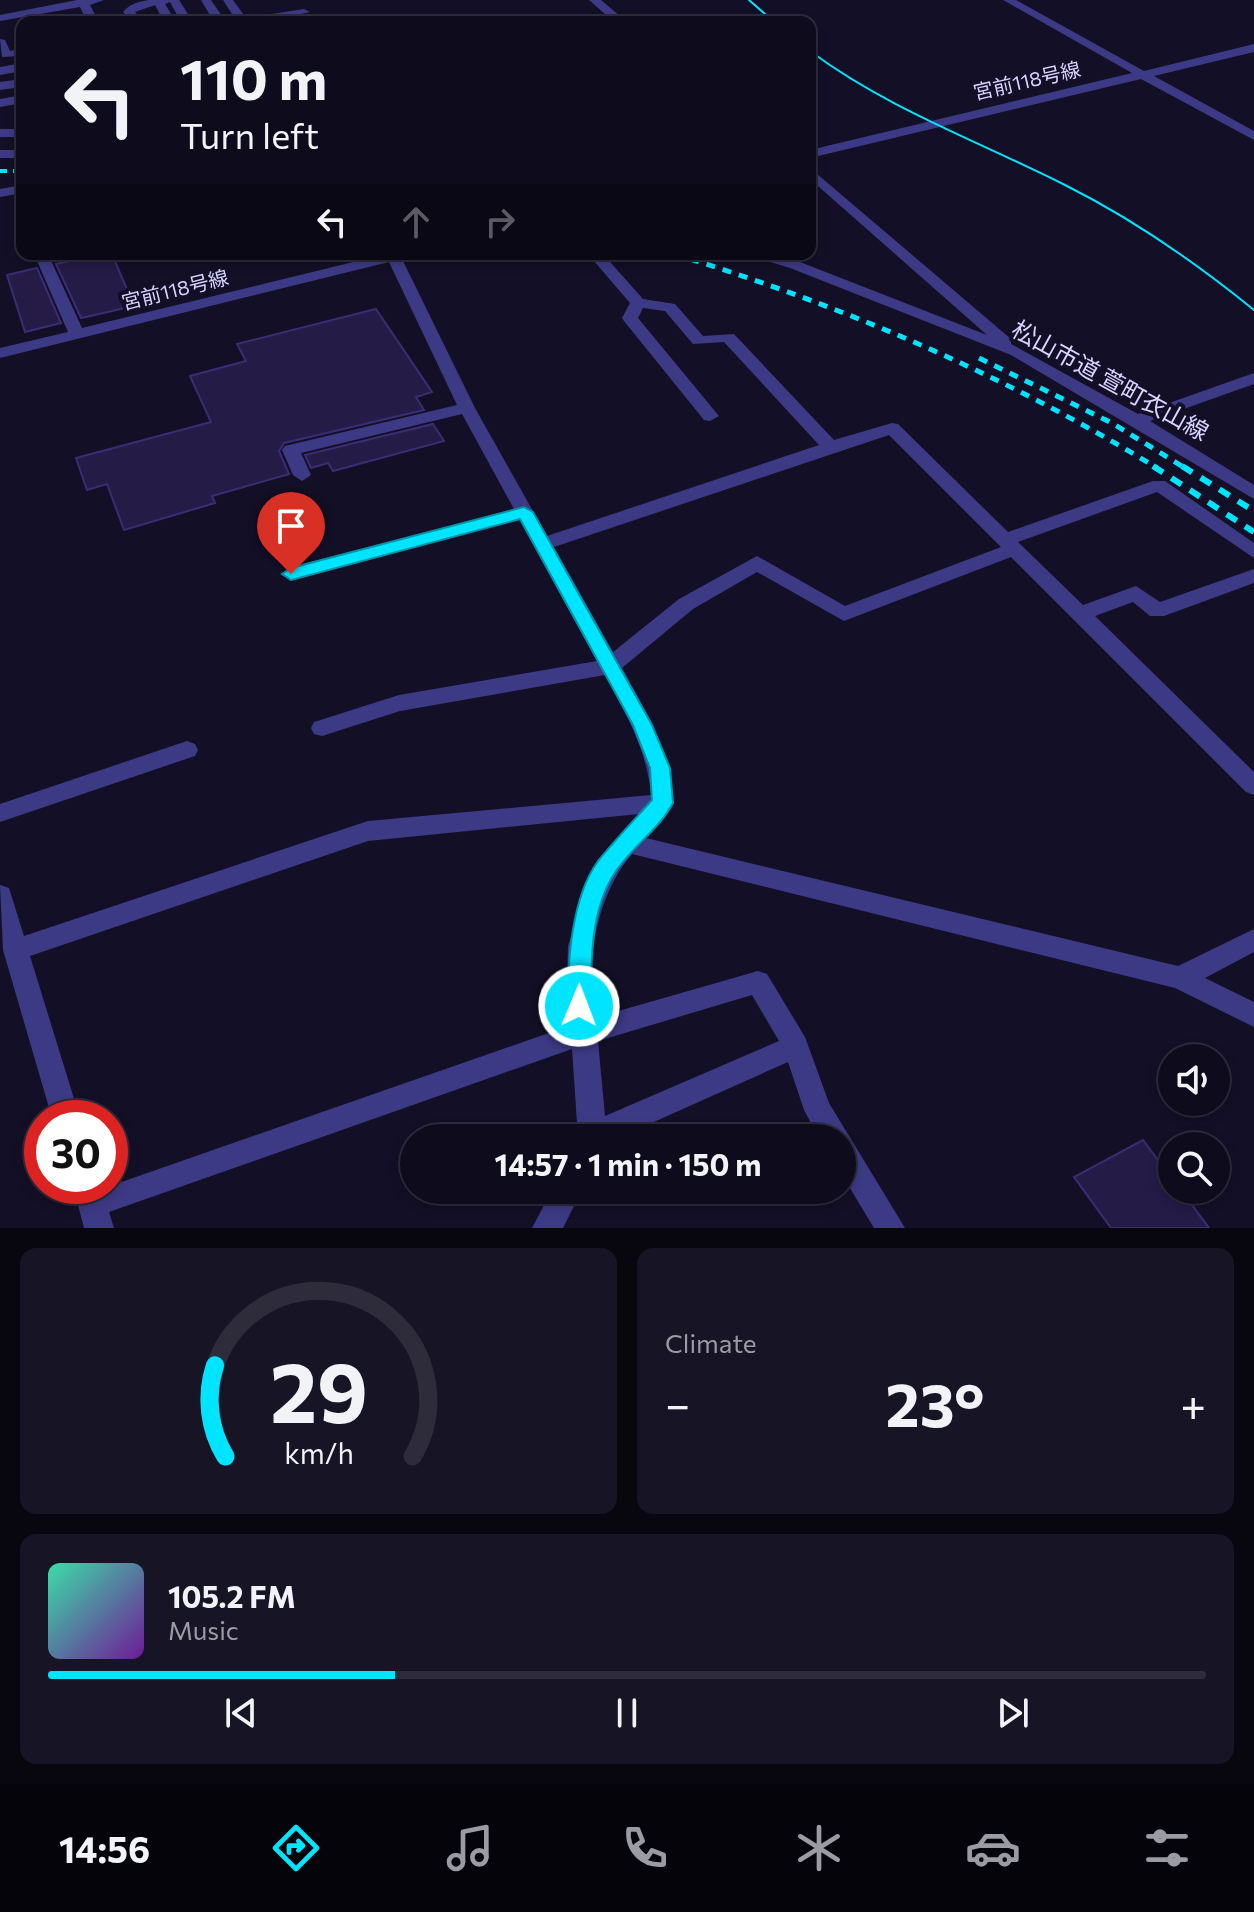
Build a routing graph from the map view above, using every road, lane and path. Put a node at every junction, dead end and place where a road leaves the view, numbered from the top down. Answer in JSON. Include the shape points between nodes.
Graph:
{"nodes":[{"id":1,"x":99,"y":0,"type":"edge"},
{"id":2,"x":161,"y":0,"type":"edge"},
{"id":3,"x":295,"y":0,"type":"edge"},
{"id":4,"x":594,"y":0,"type":"edge"},
{"id":5,"x":1008,"y":0,"type":"edge"},
{"id":6,"x":82,"y":2,"type":"edge"},
{"id":7,"x":64,"y":3,"type":"edge"},
{"id":8,"x":0,"y":12,"type":"edge"},
{"id":9,"x":132,"y":16,"type":"edge"},
{"id":10,"x":307,"y":16,"type":"edge"},
{"id":11,"x":614,"y":16,"type":"edge"},
{"id":12,"x":0,"y":19,"type":"edge"},
{"id":13,"x":16,"y":26,"type":"edge"},
{"id":14,"x":0,"y":42,"type":"edge"},
{"id":15,"x":1254,"y":48,"type":"edge"},
{"id":16,"x":16,"y":53,"type":"edge"},
{"id":17,"x":1144,"y":74,"type":"junction"},
{"id":18,"x":1254,"y":136,"type":"edge"},
{"id":19,"x":816,"y":153,"type":"edge"},
{"id":20,"x":816,"y":177,"type":"edge"},
{"id":21,"x":44,"y":260,"type":"edge"},
{"id":22,"x":382,"y":260,"type":"edge"},
{"id":23,"x":400,"y":260,"type":"edge"},
{"id":24,"x":600,"y":260,"type":"edge"},
{"id":25,"x":779,"y":260,"type":"edge"},
{"id":26,"x":638,"y":303,"type":"junction"},
{"id":27,"x":77,"y":334,"type":"junction"},
{"id":28,"x":1017,"y":352,"type":"junction"},
{"id":29,"x":0,"y":353,"type":"edge"},
{"id":30,"x":1254,"y":378,"type":"edge"},
{"id":31,"x":467,"y":408,"type":"junction"},
{"id":32,"x":710,"y":416,"type":"dead end"},
{"id":33,"x":1135,"y":421,"type":"junction"},
{"id":34,"x":831,"y":447,"type":"junction"},
{"id":35,"x":302,"y":475,"type":"dead end"},
{"id":36,"x":1254,"y":493,"type":"edge"},
{"id":37,"x":524,"y":512,"type":"junction"},
{"id":38,"x":542,"y":544,"type":"junction"},
{"id":39,"x":1008,"y":544,"type":"junction"},
{"id":40,"x":1254,"y":552,"type":"edge"},
{"id":41,"x":291,"y":574,"type":"dead end"},
{"id":42,"x":1254,"y":576,"type":"edge"},
{"id":43,"x":1080,"y":614,"type":"junction"},
{"id":44,"x":610,"y":666,"type":"junction"},
{"id":45,"x":322,"y":728,"type":"dead end"},
{"id":46,"x":187,"y":750,"type":"dead end"},
{"id":47,"x":1254,"y":786,"type":"edge"},
{"id":48,"x":663,"y":803,"type":"junction"},
{"id":49,"x":0,"y":813,"type":"edge"},
{"id":50,"x":627,"y":843,"type":"junction"},
{"id":51,"x":0,"y":895,"type":"edge"},
{"id":52,"x":1254,"y":940,"type":"edge"},
{"id":53,"x":15,"y":950,"type":"junction"},
{"id":54,"x":1180,"y":978,"type":"junction"},
{"id":55,"x":1254,"y":1015,"type":"edge"},
{"id":56,"x":584,"y":1033,"type":"junction"},
{"id":57,"x":796,"y":1046,"type":"junction"},
{"id":58,"x":61,"y":1100,"type":"edge"},
{"id":59,"x":591,"y":1124,"type":"edge"},
{"id":60,"x":621,"y":1124,"type":"edge"},
{"id":61,"x":826,"y":1124,"type":"edge"},
{"id":62,"x":856,"y":1172,"type":"edge"},
{"id":63,"x":560,"y":1204,"type":"edge"},
{"id":64,"x":93,"y":1206,"type":"edge"},
{"id":65,"x":547,"y":1228,"type":"edge"},
{"id":66,"x":890,"y":1228,"type":"edge"}],
"edges":[{"from":1,"to":6,"type":"street"},
{"from":2,"to":9,"type":"street","via":[[131,8]]},
{"from":3,"to":10,"type":"street"},
{"from":4,"to":11,"type":"street"},
{"from":5,"to":17,"type":"street"},
{"from":6,"to":7,"type":"street"},
{"from":7,"to":8,"type":"street"},
{"from":7,"to":12,"type":"street"},
{"from":12,"to":13,"type":"street","via":[[3,28]]},
{"from":14,"to":16,"type":"street","via":[[6,55]]},
{"from":15,"to":17,"type":"street","name":"宮前118号線"},
{"from":17,"to":18,"type":"street"},
{"from":17,"to":19,"type":"street","name":"宮前118号線"},
{"from":20,"to":28,"type":"street"},
{"from":21,"to":27,"type":"street"},
{"from":22,"to":27,"type":"street","name":"宮前118号線"},
{"from":23,"to":31,"type":"street"},
{"from":24,"to":26,"type":"street"},
{"from":25,"to":28,"type":"street","name":"松山市道 萱町衣山線"},
{"from":26,"to":32,"type":"street","via":[[630,318]]},
{"from":26,"to":34,"type":"street","via":[[670,307],[699,341],[728,337]]},
{"from":27,"to":29,"type":"street","name":"宮前118号線"},
{"from":28,"to":33,"type":"street","name":"松山市道 萱町衣山線"},
{"from":30,"to":33,"type":"street"},
{"from":31,"to":35,"type":"street","via":[[291,450]]},
{"from":31,"to":37,"type":"street"},
{"from":33,"to":36,"type":"street","name":"松山市道 萱町衣山線"},
{"from":34,"to":38,"type":"street"},
{"from":34,"to":39,"type":"street","via":[[892,428]]},
{"from":37,"to":38,"type":"street"},
{"from":37,"to":41,"type":"street"},
{"from":38,"to":44,"type":"street"},
{"from":39,"to":40,"type":"street","via":[[1159,485]]},
{"from":39,"to":43,"type":"street"},
{"from":39,"to":44,"type":"street","via":[[844,614],[757,563],[686,604]]},
{"from":42,"to":43,"type":"street","via":[[1157,611],[1136,593]]},
{"from":43,"to":47,"type":"street"},
{"from":44,"to":45,"type":"street","via":[[399,703]]},
{"from":44,"to":48,"type":"street","via":[[660,768]]},
{"from":46,"to":49,"type":"street"},
{"from":48,"to":50,"type":"street"},
{"from":48,"to":53,"type":"street","via":[[368,831]]},
{"from":50,"to":54,"type":"street"},
{"from":50,"to":56,"type":"street","via":[[604,870],[580,946]]},
{"from":51,"to":53,"type":"street"},
{"from":52,"to":54,"type":"street"},
{"from":53,"to":58,"type":"street"},
{"from":54,"to":55,"type":"street"},
{"from":56,"to":57,"type":"street","via":[[758,982]]},
{"from":56,"to":59,"type":"street"},
{"from":56,"to":64,"type":"street"},
{"from":57,"to":60,"type":"street"},
{"from":57,"to":61,"type":"street"},
{"from":62,"to":66,"type":"street"},
{"from":63,"to":65,"type":"street"}]}
